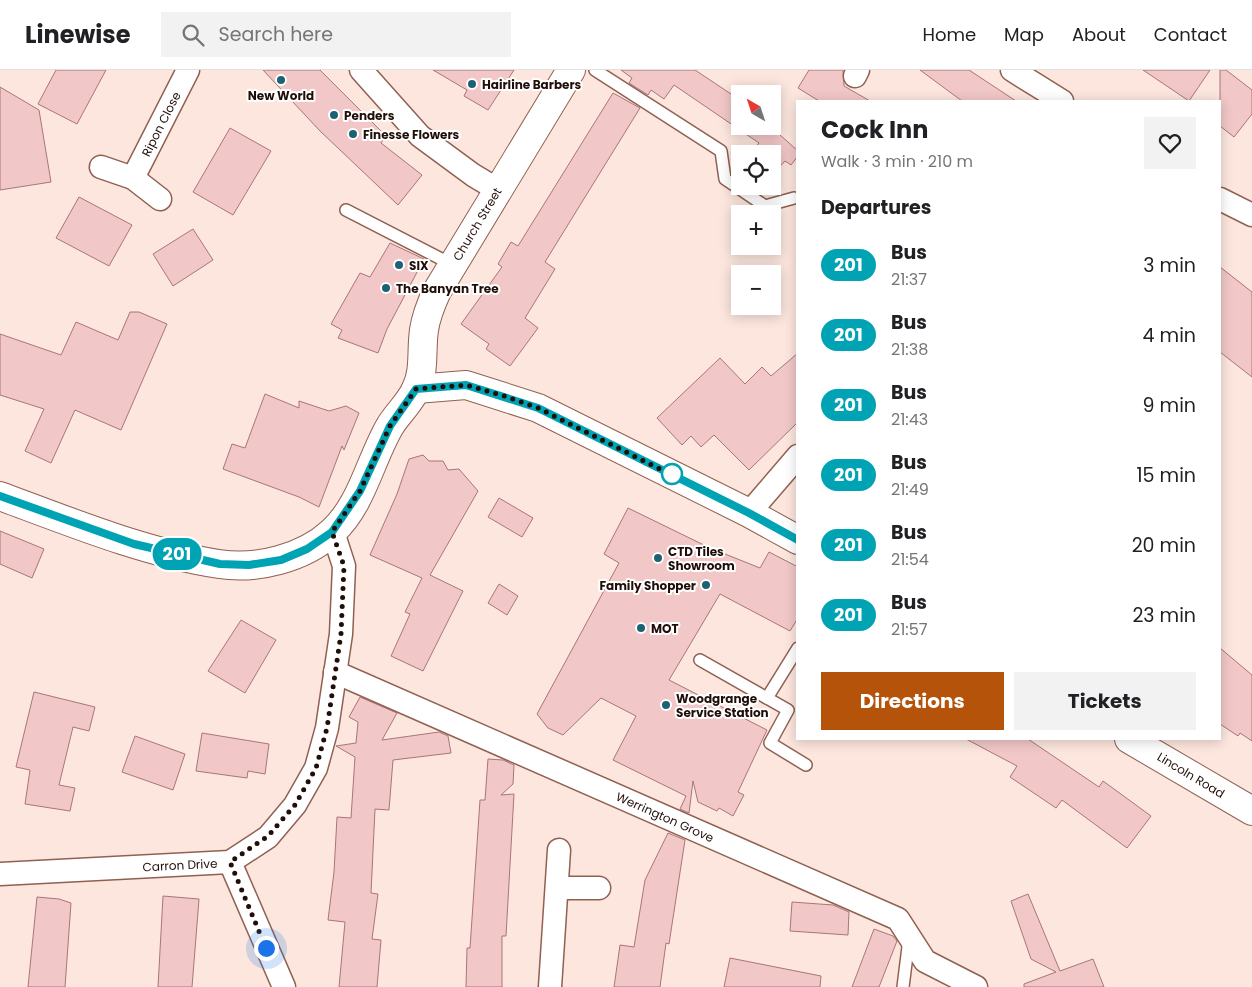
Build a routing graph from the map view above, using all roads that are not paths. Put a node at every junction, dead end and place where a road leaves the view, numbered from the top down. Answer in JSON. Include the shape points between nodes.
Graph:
{"nodes":[{"id":1,"x":188,"y":70,"type":"edge"},
{"id":2,"x":362,"y":70,"type":"edge"},
{"id":3,"x":571,"y":70,"type":"edge"},
{"id":4,"x":595,"y":70,"type":"edge"},
{"id":5,"x":1012,"y":70,"type":"edge"},
{"id":6,"x":1060,"y":100,"type":"edge"},
{"id":7,"x":101,"y":167,"type":"dead end"},
{"id":8,"x":133,"y":178,"type":"junction"},
{"id":9,"x":498,"y":190,"type":"junction"},
{"id":10,"x":794,"y":198,"type":"dead end"},
{"id":11,"x":160,"y":199,"type":"dead end"},
{"id":12,"x":1221,"y":200,"type":"edge"},
{"id":13,"x":346,"y":210,"type":"dead end"},
{"id":14,"x":1252,"y":215,"type":"edge"},
{"id":15,"x":453,"y":264,"type":"junction"},
{"id":16,"x":416,"y":389,"type":"junction"},
{"id":17,"x":796,"y":458,"type":"edge"},
{"id":18,"x":0,"y":496,"type":"edge"},
{"id":19,"x":749,"y":513,"type":"junction"},
{"id":20,"x":332,"y":532,"type":"junction"},
{"id":21,"x":796,"y":539,"type":"edge"},
{"id":22,"x":796,"y":651,"type":"edge"},
{"id":23,"x":700,"y":660,"type":"dead end"},
{"id":24,"x":335,"y":672,"type":"junction"},
{"id":25,"x":767,"y":698,"type":"junction"},
{"id":26,"x":1131,"y":740,"type":"edge"},
{"id":27,"x":806,"y":765,"type":"dead end"},
{"id":28,"x":1252,"y":811,"type":"edge"},
{"id":29,"x":559,"y":850,"type":"dead end"},
{"id":30,"x":230,"y":862,"type":"junction"},
{"id":31,"x":0,"y":874,"type":"edge"},
{"id":32,"x":557,"y":888,"type":"junction"},
{"id":33,"x":599,"y":888,"type":"dead end"},
{"id":34,"x":909,"y":936,"type":"junction"},
{"id":35,"x":284,"y":987,"type":"edge"},
{"id":36,"x":550,"y":987,"type":"edge"},
{"id":37,"x":904,"y":987,"type":"edge"},
{"id":38,"x":976,"y":987,"type":"edge"}],
"edges":[{"from":1,"to":8,"type":"street","name":"Ripon Close"},
{"from":2,"to":9,"type":"street","via":[[420,136]]},
{"from":3,"to":9,"type":"street","name":"Church Street"},
{"from":4,"to":10,"type":"lane","via":[[722,151],[725,179],[765,206]]},
{"from":5,"to":6,"type":"street"},
{"from":7,"to":8,"type":"street"},
{"from":8,"to":11,"type":"street"},
{"from":9,"to":15,"type":"street","name":"Church Street"},
{"from":12,"to":14,"type":"street"},
{"from":13,"to":15,"type":"lane"},
{"from":15,"to":16,"type":"street","name":"Church Street","via":[[429,309],[424,330],[424,358]]},
{"from":16,"to":19,"type":"street","via":[[466,385],[538,408]]},
{"from":16,"to":20,"type":"street","via":[[390,426],[360,491]]},
{"from":17,"to":19,"type":"street"},
{"from":18,"to":20,"type":"street","via":[[134,544],[220,564],[249,565],[281,560],[307,549]]},
{"from":19,"to":21,"type":"street"},
{"from":20,"to":24,"type":"street","name":"Carron Drive","via":[[344,566],[341,634]]},
{"from":22,"to":25,"type":"lane"},
{"from":23,"to":25,"type":"lane"},
{"from":24,"to":30,"type":"street","name":"Carron Drive","via":[[327,728],[316,768],[295,805],[268,836]]},
{"from":24,"to":34,"type":"street","name":"Werrington Grove","via":[[898,919]]},
{"from":25,"to":27,"type":"lane","via":[[788,710],[770,743]]},
{"from":26,"to":28,"type":"street","name":"Lincoln Road"},
{"from":29,"to":32,"type":"street"},
{"from":30,"to":31,"type":"street","name":"Carron Drive"},
{"from":30,"to":35,"type":"street"},
{"from":32,"to":33,"type":"street"},
{"from":32,"to":36,"type":"street"},
{"from":34,"to":37,"type":"lane"},
{"from":34,"to":38,"type":"street","name":"Werrington Grove","via":[[926,961]]}]}
